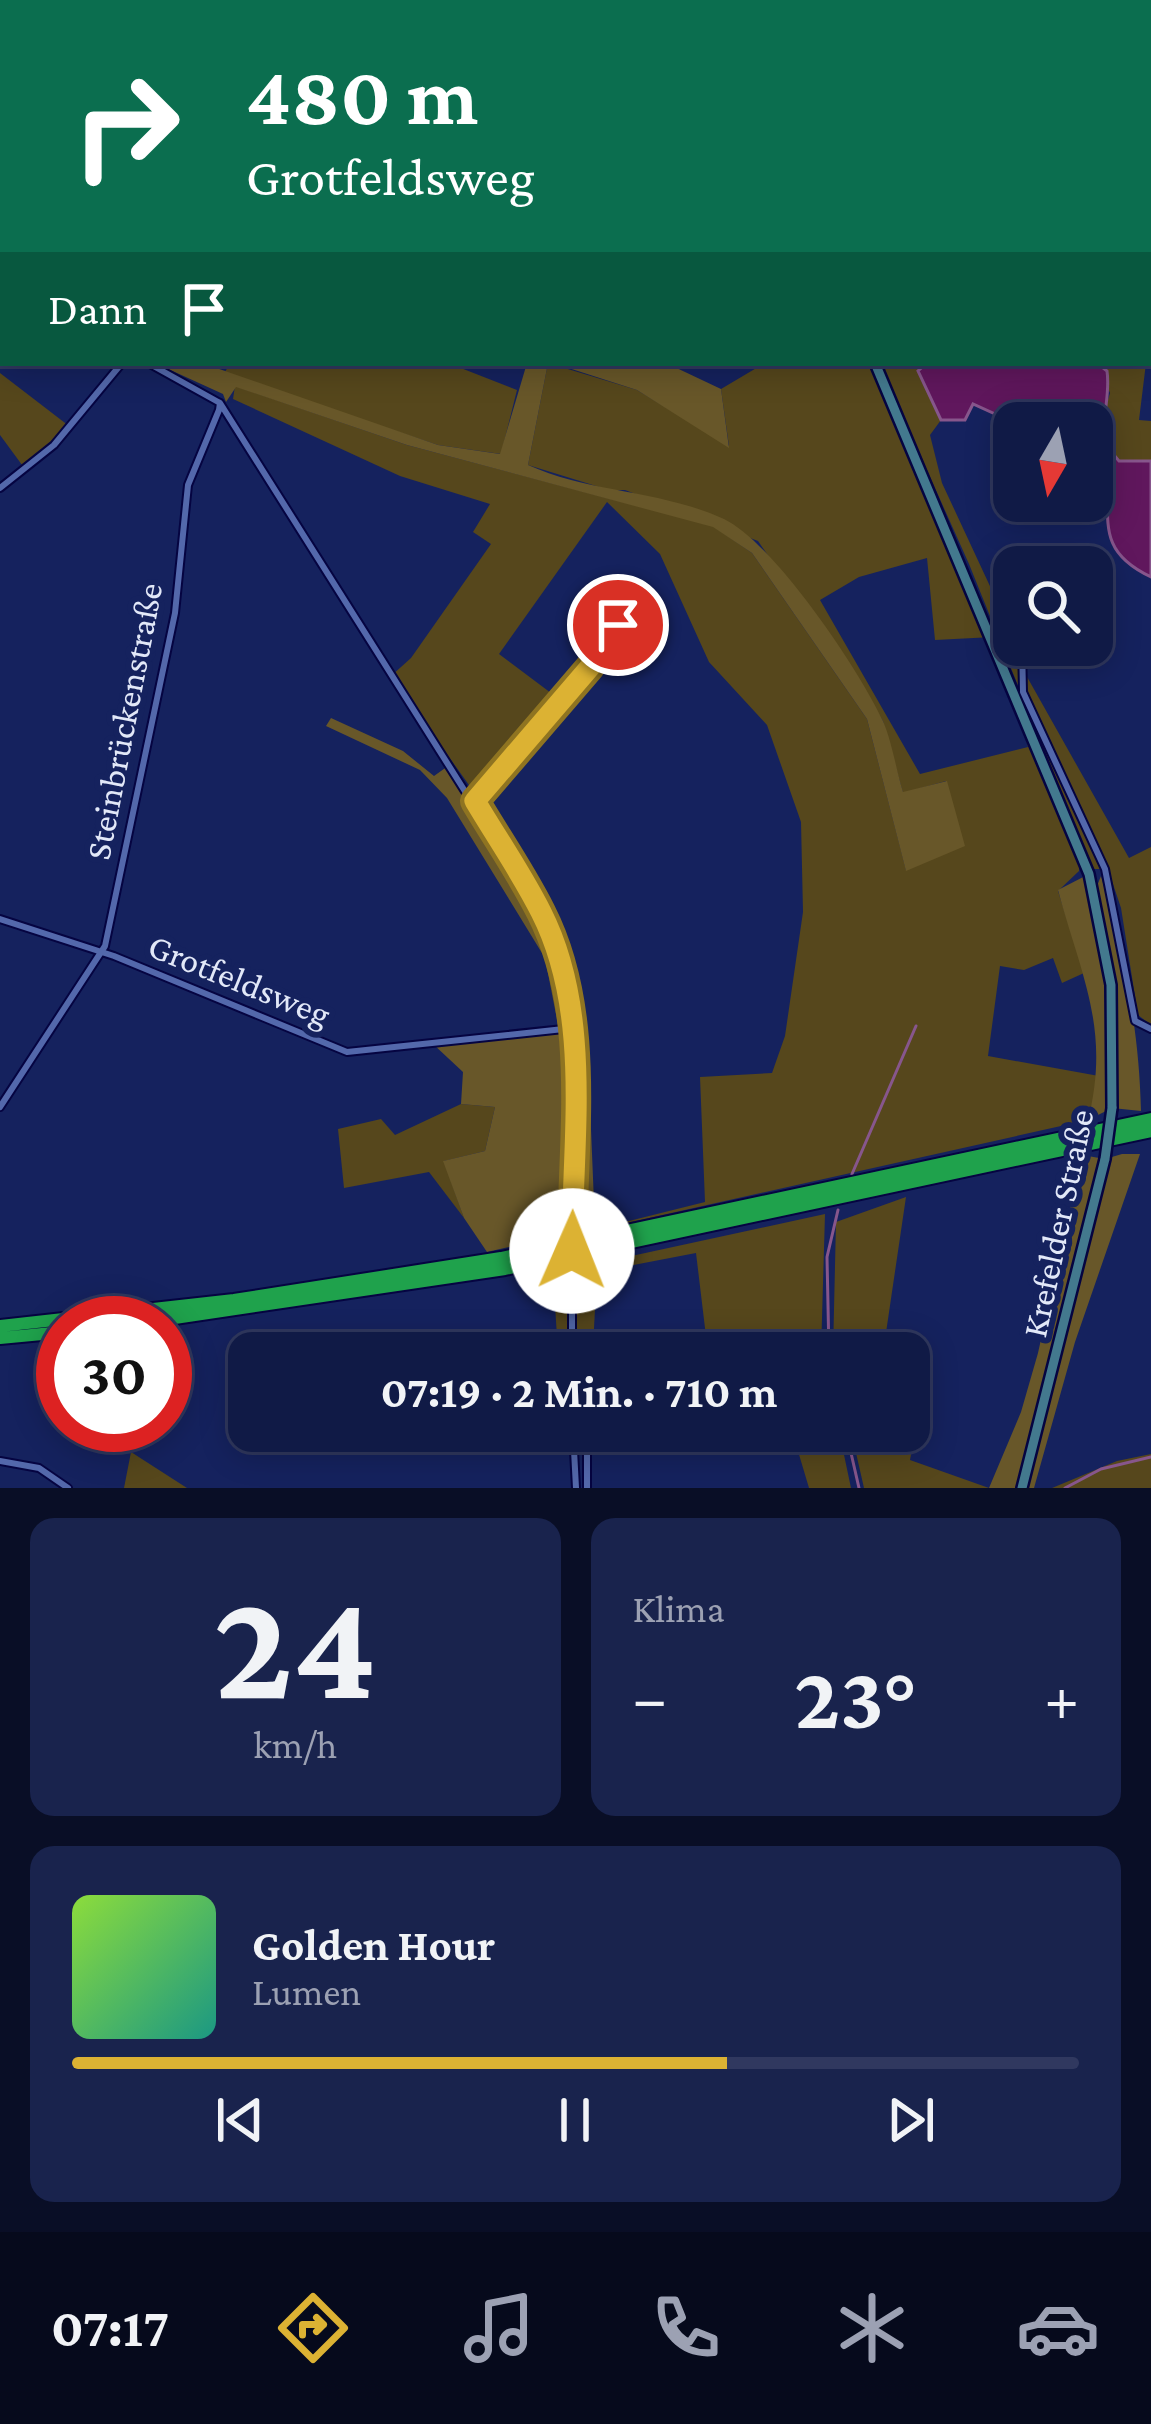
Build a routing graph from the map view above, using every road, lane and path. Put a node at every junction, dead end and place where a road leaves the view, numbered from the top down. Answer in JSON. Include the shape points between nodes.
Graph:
{"nodes":[{"id":1,"x":120,"y":366,"type":"edge"},
{"id":2,"x":155,"y":366,"type":"edge"},
{"id":3,"x":876,"y":366,"type":"edge"},
{"id":4,"x":220,"y":403,"type":"junction"},
{"id":5,"x":0,"y":488,"type":"edge"},
{"id":6,"x":618,"y":625,"type":"dead end"},
{"id":7,"x":993,"y":639,"type":"edge"},
{"id":8,"x":1004,"y":666,"type":"edge"},
{"id":9,"x":1022,"y":666,"type":"edge"},
{"id":10,"x":475,"y":801,"type":"junction"},
{"id":11,"x":0,"y":919,"type":"edge"},
{"id":12,"x":102,"y":953,"type":"junction"},
{"id":13,"x":573,"y":1028,"type":"junction"},
{"id":14,"x":1151,"y":1030,"type":"edge"},
{"id":15,"x":0,"y":1107,"type":"edge"},
{"id":16,"x":1151,"y":1119,"type":"edge"},
{"id":17,"x":1151,"y":1132,"type":"edge"},
{"id":18,"x":192,"y":1315,"type":"edge"},
{"id":19,"x":0,"y":1326,"type":"edge"},
{"id":20,"x":572,"y":1332,"type":"edge"},
{"id":21,"x":36,"y":1334,"type":"edge"},
{"id":22,"x":0,"y":1338,"type":"edge"},
{"id":23,"x":575,"y":1452,"type":"edge"},
{"id":24,"x":587,"y":1452,"type":"edge"},
{"id":25,"x":0,"y":1461,"type":"edge"},
{"id":26,"x":68,"y":1488,"type":"edge"},
{"id":27,"x":576,"y":1488,"type":"edge"},
{"id":28,"x":587,"y":1488,"type":"edge"},
{"id":29,"x":1022,"y":1488,"type":"edge"}],
"edges":[{"from":1,"to":5,"type":"street","via":[[54,445]]},
{"from":2,"to":4,"type":"street"},
{"from":3,"to":7,"type":"main road","name":"Krefelder Straße"},
{"from":4,"to":10,"type":"street"},
{"from":4,"to":12,"type":"street","name":"Steinbrückenstraße","via":[[188,485],[175,613]]},
{"from":6,"to":10,"type":"street"},
{"from":8,"to":29,"type":"main road","name":"Krefelder Straße","bridge":true,"via":[[1089,874],[1111,986],[1106,1159]]},
{"from":9,"to":14,"type":"street","via":[[1023,692],[1101,856],[1135,1021]]},
{"from":10,"to":13,"type":"street","via":[[543,915]]},
{"from":11,"to":12,"type":"street","name":"Grotfeldsweg"},
{"from":12,"to":13,"type":"street","name":"Grotfeldsweg","via":[[347,1052]]},
{"from":12,"to":15,"type":"street","name":"Steinbrückenstraße"},
{"from":13,"to":20,"type":"street","bridge":true},
{"from":16,"to":19,"type":"highway","via":[[501,1258]]},
{"from":17,"to":18,"type":"highway","via":[[526,1265]]},
{"from":21,"to":22,"type":"highway"},
{"from":23,"to":27,"type":"street"},
{"from":24,"to":28,"type":"street"},
{"from":25,"to":26,"type":"street","via":[[39,1468]]}]}
